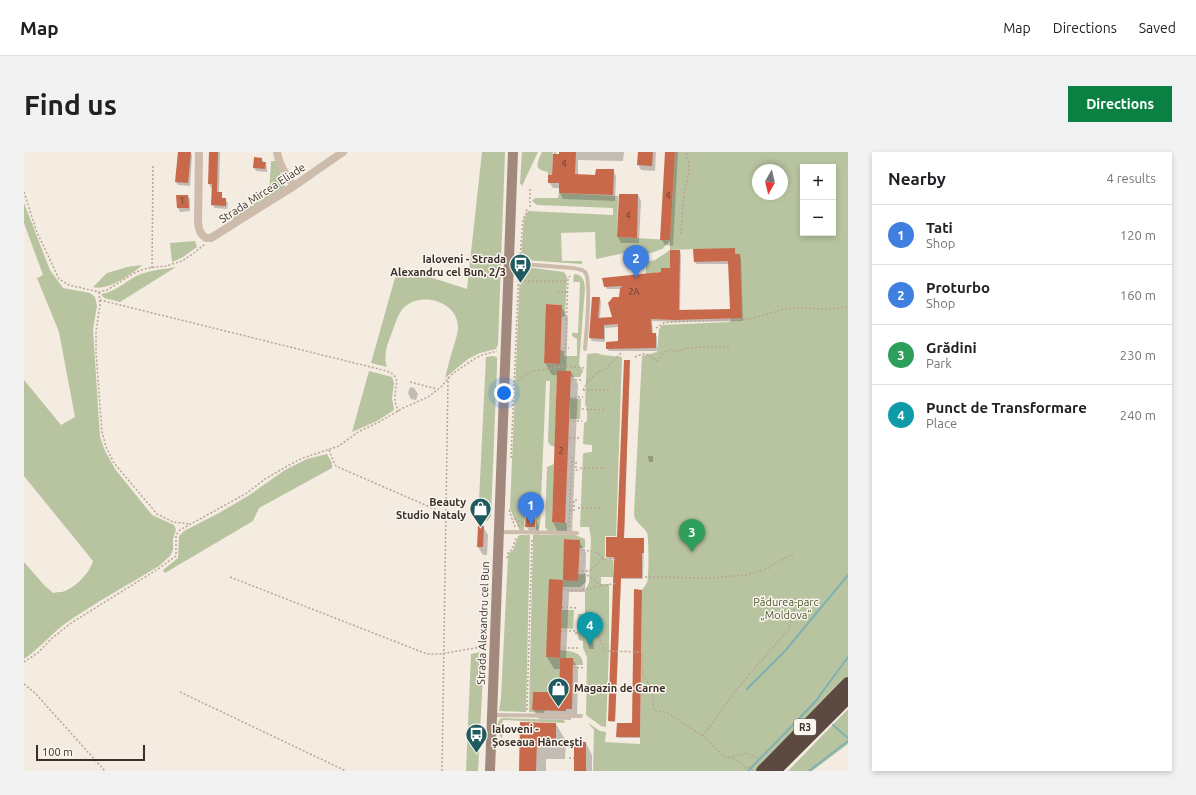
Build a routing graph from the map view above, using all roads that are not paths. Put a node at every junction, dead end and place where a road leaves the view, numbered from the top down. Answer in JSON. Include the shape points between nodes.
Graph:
{"nodes":[{"id":1,"x":199,"y":152,"type":"edge"},
{"id":2,"x":277,"y":152,"type":"edge"},
{"id":3,"x":343,"y":152,"type":"edge"},
{"id":4,"x":514,"y":152,"type":"edge"},
{"id":5,"x":294,"y":186,"type":"junction"},
{"id":6,"x":509,"y":263,"type":"junction"},
{"id":7,"x":585,"y":349,"type":"dead end"},
{"id":8,"x":498,"y":532,"type":"junction"},
{"id":9,"x":577,"y":533,"type":"dead end"},
{"id":10,"x":848,"y":683,"type":"edge"},
{"id":11,"x":848,"y":698,"type":"edge"},
{"id":12,"x":492,"y":715,"type":"junction"},
{"id":13,"x":581,"y":716,"type":"dead end"},
{"id":14,"x":490,"y":771,"type":"edge"},
{"id":15,"x":762,"y":771,"type":"edge"},
{"id":16,"x":775,"y":771,"type":"edge"}],
"edges":[{"from":1,"to":5,"type":"street","name":"Strada Mircea Eliade","via":[[199,229],[201,235],[206,238],[212,238]]},
{"from":2,"to":5,"type":"street","via":[[278,160]]},
{"from":3,"to":5,"type":"street","name":"Strada Mircea Eliade"},
{"from":4,"to":6,"type":"main road","name":"Strada Alexandru cel Bun"},
{"from":6,"to":7,"type":"lane","via":[[573,268],[585,272],[588,281]]},
{"from":6,"to":8,"type":"main road","name":"Strada Alexandru cel Bun"},
{"from":8,"to":9,"type":"lane"},
{"from":8,"to":12,"type":"main road","name":"Strada Alexandru cel Bun"},
{"from":10,"to":15,"type":"highway","number":"R3"},
{"from":11,"to":16,"type":"highway","number":"R3"},
{"from":12,"to":13,"type":"lane"},
{"from":12,"to":14,"type":"main road","name":"Strada Alexandru cel Bun"}]}
